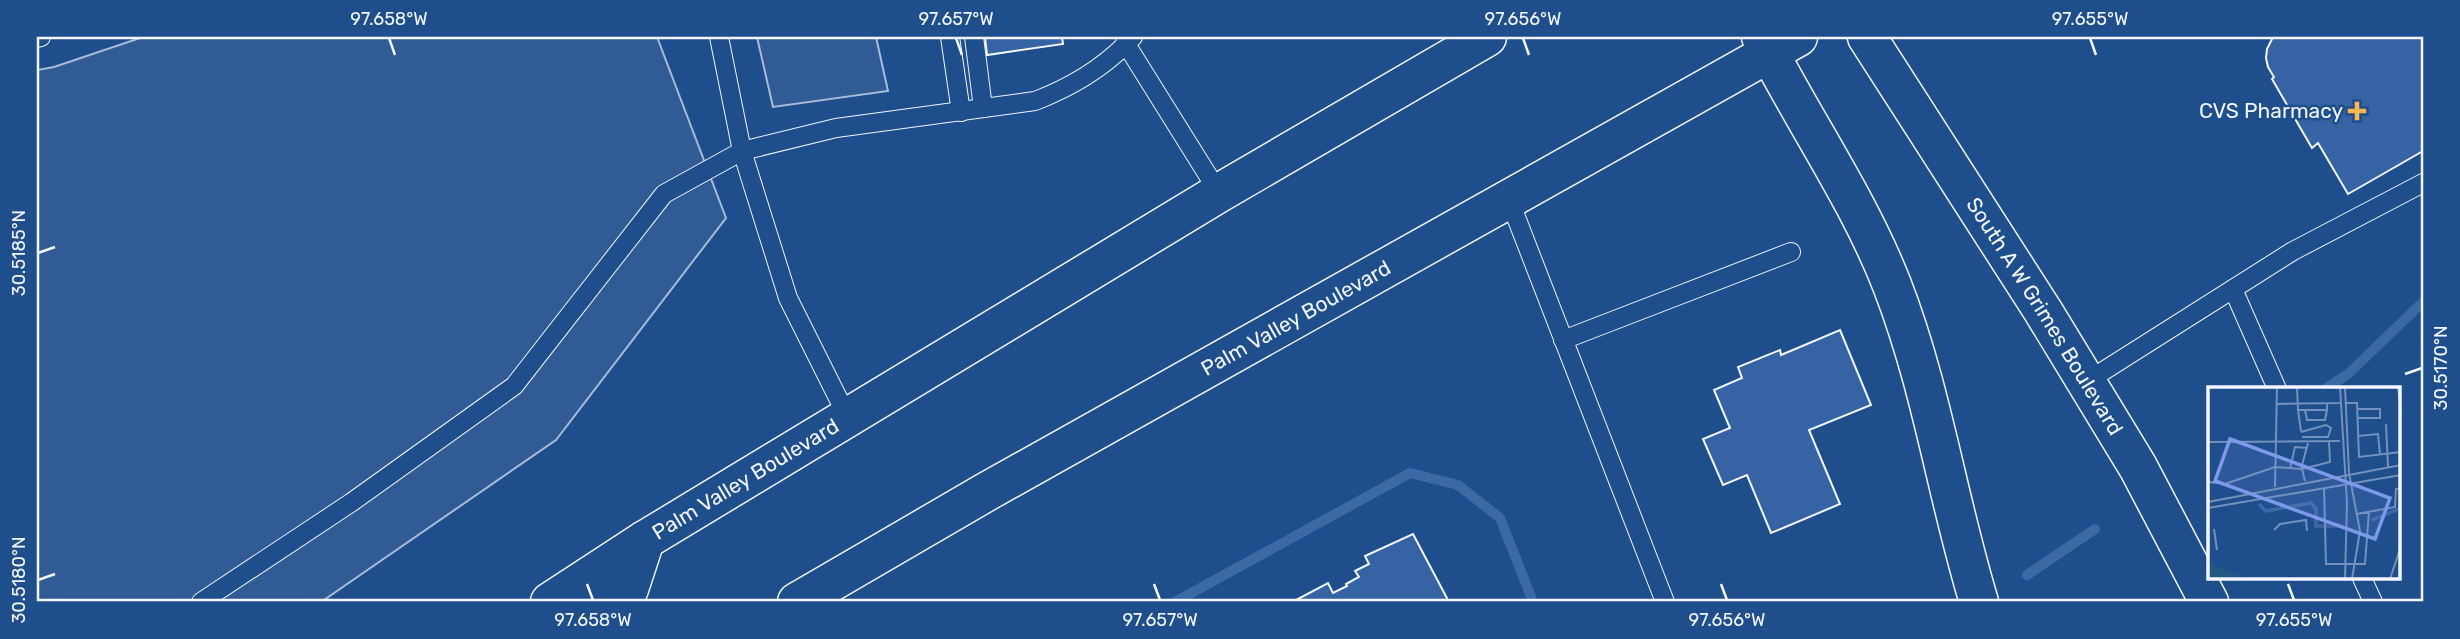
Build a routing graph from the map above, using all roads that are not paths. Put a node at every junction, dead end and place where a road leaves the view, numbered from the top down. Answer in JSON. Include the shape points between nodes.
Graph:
{"nodes":[{"id":1,"x":719,"y":37,"type":"edge"},
{"id":2,"x":950,"y":37,"type":"edge"},
{"id":3,"x":974,"y":37,"type":"edge"},
{"id":4,"x":1487,"y":37,"type":"edge"},
{"id":5,"x":1867,"y":37,"type":"edge"},
{"id":6,"x":1128,"y":39,"type":"edge"},
{"id":7,"x":1776,"y":42,"type":"edge"},
{"id":8,"x":983,"y":108,"type":"junction"},
{"id":9,"x":961,"y":112,"type":"junction"},
{"id":10,"x":742,"y":151,"type":"junction"},
{"id":11,"x":2423,"y":183,"type":"edge"},
{"id":12,"x":1219,"y":192,"type":"junction"},
{"id":13,"x":1509,"y":199,"type":"junction"},
{"id":14,"x":1791,"y":252,"type":"dead end"},
{"id":15,"x":2233,"y":289,"type":"junction"},
{"id":16,"x":1563,"y":340,"type":"junction"},
{"id":17,"x":2086,"y":382,"type":"junction"},
{"id":18,"x":2276,"y":387,"type":"edge"},
{"id":19,"x":848,"y":418,"type":"junction"},
{"id":20,"x":645,"y":540,"type":"junction"},
{"id":21,"x":2363,"y":580,"type":"edge"},
{"id":22,"x":201,"y":602,"type":"edge"},
{"id":23,"x":550,"y":602,"type":"edge"},
{"id":24,"x":609,"y":602,"type":"edge"},
{"id":25,"x":797,"y":602,"type":"edge"},
{"id":26,"x":1665,"y":602,"type":"edge"},
{"id":27,"x":1979,"y":602,"type":"edge"},
{"id":28,"x":2209,"y":602,"type":"edge"},
{"id":29,"x":2373,"y":602,"type":"edge"}],
"edges":[{"from":1,"to":10,"type":"lane"},
{"from":2,"to":9,"type":"lane"},
{"from":3,"to":8,"type":"lane"},
{"from":4,"to":12,"type":"main road","name":"Palm Valley Boulevard"},
{"from":5,"to":17,"type":"main road","name":"South A W Grimes Boulevard"},
{"from":6,"to":8,"type":"lane","via":[[1096,70],[1055,93]]},
{"from":6,"to":12,"type":"lane"},
{"from":7,"to":13,"type":"main road","name":"Palm Valley Boulevard"},
{"from":7,"to":27,"type":"main road","via":[[1892,285],[1922,373]]},
{"from":8,"to":9,"type":"lane"},
{"from":9,"to":10,"type":"lane","via":[[836,128]]},
{"from":10,"to":19,"type":"lane","via":[[788,298]]},
{"from":10,"to":22,"type":"lane","via":[[664,194],[514,386]]},
{"from":11,"to":15,"type":"lane","via":[[2292,251]]},
{"from":12,"to":19,"type":"main road","name":"Palm Valley Boulevard"},
{"from":13,"to":16,"type":"lane"},
{"from":13,"to":25,"type":"main road","name":"Palm Valley Boulevard"},
{"from":14,"to":16,"type":"lane"},
{"from":15,"to":17,"type":"lane"},
{"from":15,"to":18,"type":"lane"},
{"from":16,"to":26,"type":"lane"},
{"from":17,"to":28,"type":"main road","name":"South A W Grimes Boulevard","via":[[2138,467]]},
{"from":19,"to":20,"type":"main road","name":"Palm Valley Boulevard"},
{"from":20,"to":23,"type":"main road","name":"Palm Valley Boulevard"},
{"from":20,"to":24,"type":"main road","via":[[629,589]]},
{"from":21,"to":29,"type":"lane"}]}
